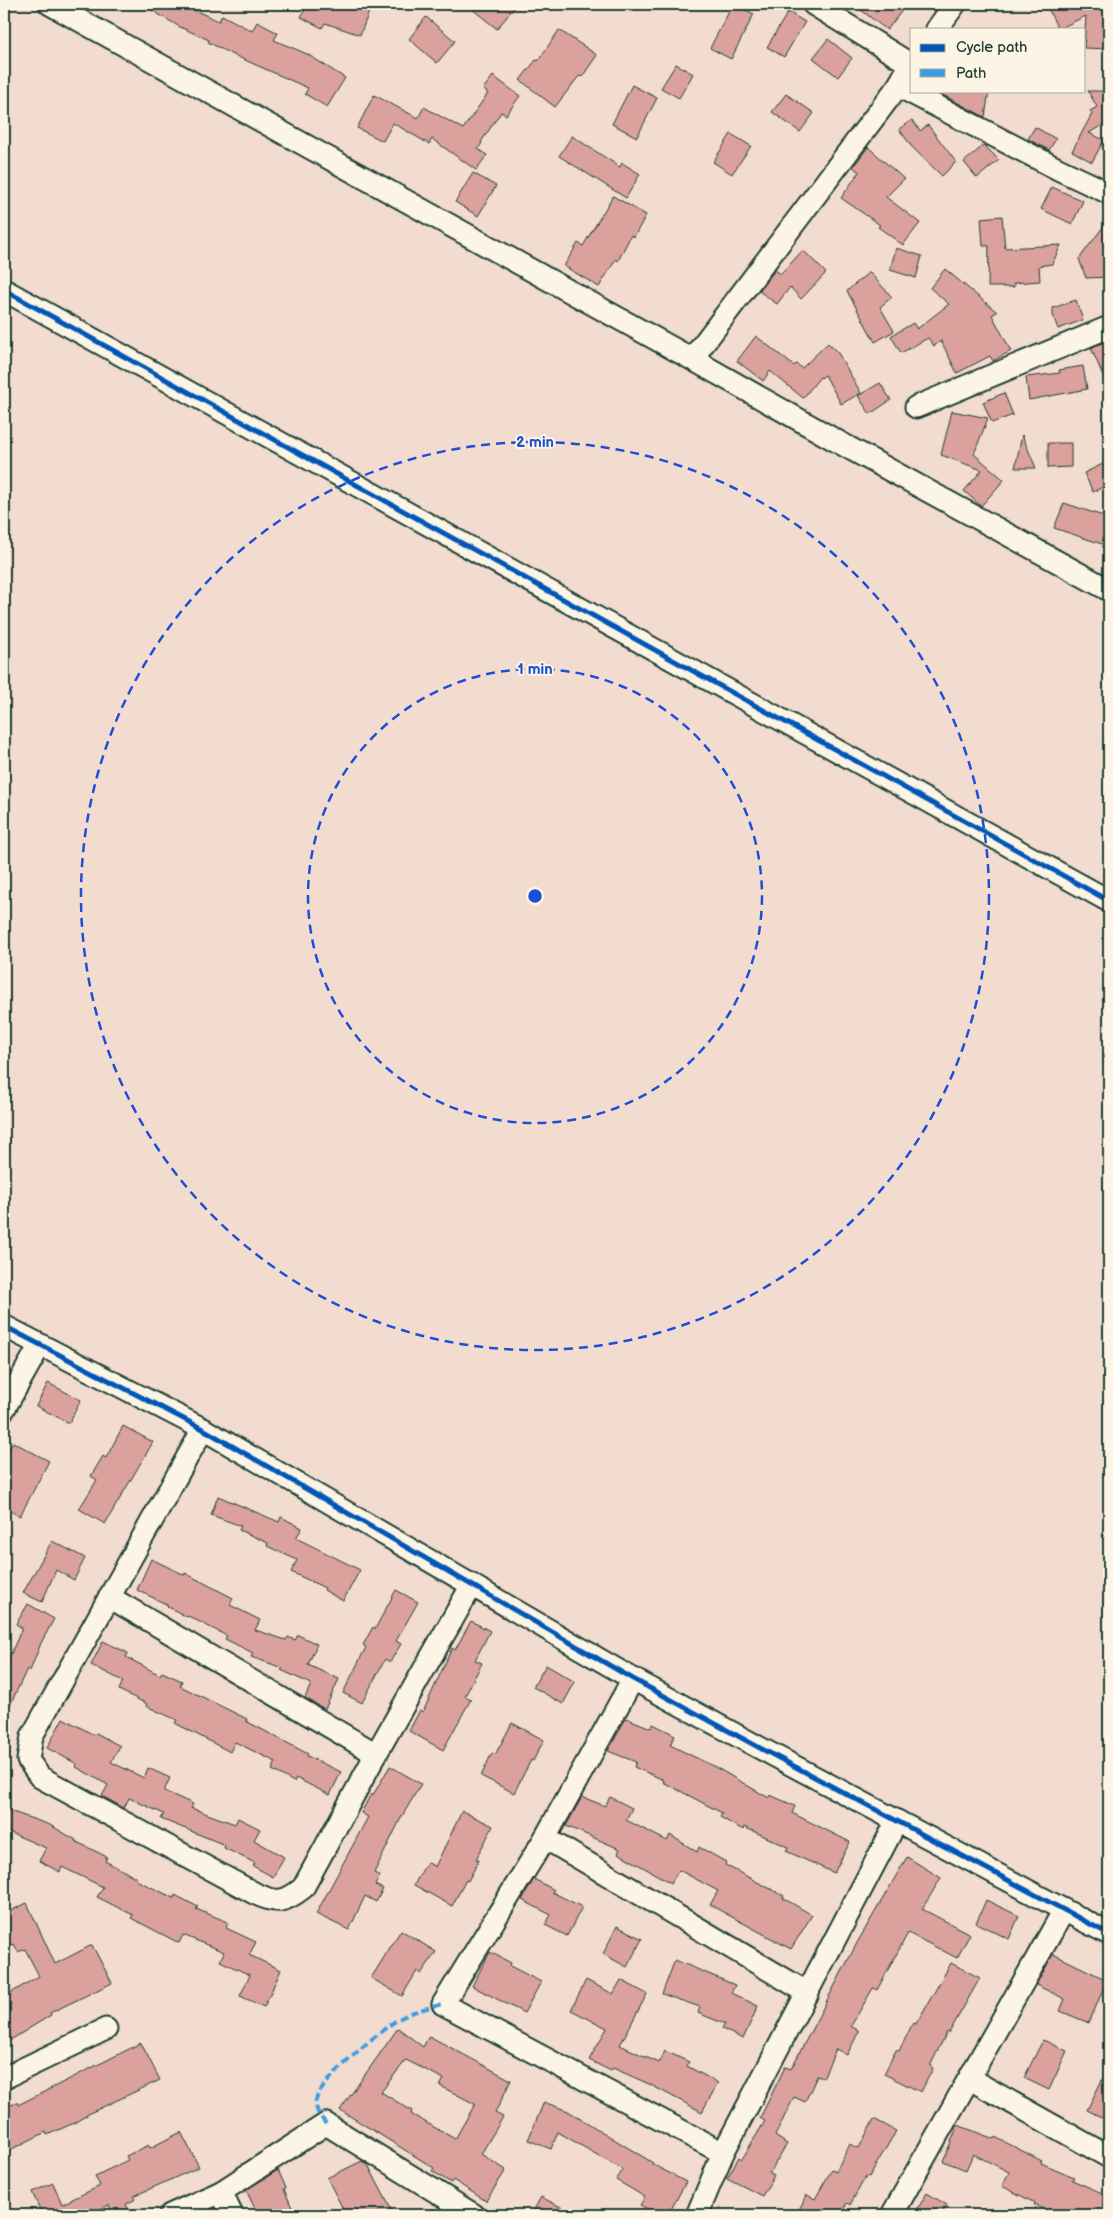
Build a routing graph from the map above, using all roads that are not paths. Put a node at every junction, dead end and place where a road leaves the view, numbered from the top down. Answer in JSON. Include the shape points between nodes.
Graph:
{"nodes":[{"id":1,"x":50,"y":4,"type":"edge"},
{"id":2,"x":813,"y":4,"type":"edge"},
{"id":3,"x":956,"y":4,"type":"edge"},
{"id":4,"x":86,"y":12,"type":"edge"},
{"id":5,"x":938,"y":28,"type":"edge"},
{"id":6,"x":910,"y":62,"type":"edge"},
{"id":7,"x":910,"y":65,"type":"edge"},
{"id":8,"x":898,"y":86,"type":"junction"},
{"id":9,"x":1109,"y":193,"type":"edge"},
{"id":10,"x":4,"y":290,"type":"edge"},
{"id":11,"x":1109,"y":327,"type":"edge"},
{"id":12,"x":692,"y":359,"type":"junction"},
{"id":13,"x":916,"y":406,"type":"dead end"},
{"id":14,"x":1109,"y":590,"type":"edge"},
{"id":15,"x":1109,"y":901,"type":"edge"},
{"id":16,"x":4,"y":1326,"type":"edge"},
{"id":17,"x":40,"y":1345,"type":"junction"},
{"id":18,"x":4,"y":1409,"type":"edge"},
{"id":19,"x":203,"y":1429,"type":"junction"},
{"id":20,"x":472,"y":1586,"type":"junction"},
{"id":21,"x":111,"y":1598,"type":"junction"},
{"id":22,"x":633,"y":1678,"type":"junction"},
{"id":23,"x":376,"y":1754,"type":"junction"},
{"id":24,"x":897,"y":1821,"type":"junction"},
{"id":25,"x":545,"y":1838,"type":"junction"},
{"id":26,"x":1064,"y":1910,"type":"junction"},
{"id":27,"x":1109,"y":1934,"type":"edge"},
{"id":28,"x":808,"y":1993,"type":"junction"},
{"id":29,"x":106,"y":2029,"type":"dead end"},
{"id":30,"x":4,"y":2078,"type":"edge"},
{"id":31,"x":970,"y":2079,"type":"junction"},
{"id":32,"x":724,"y":2153,"type":"junction"},
{"id":33,"x":1109,"y":2157,"type":"edge"},
{"id":34,"x":221,"y":2192,"type":"junction"},
{"id":35,"x":170,"y":2215,"type":"edge"},
{"id":36,"x":232,"y":2215,"type":"edge"},
{"id":37,"x":474,"y":2215,"type":"edge"},
{"id":38,"x":697,"y":2215,"type":"edge"},
{"id":39,"x":892,"y":2215,"type":"edge"}],
"edges":[{"from":1,"to":4,"type":"street"},
{"from":2,"to":6,"type":"street"},
{"from":3,"to":5,"type":"street"},
{"from":4,"to":12,"type":"street"},
{"from":7,"to":8,"type":"street"},
{"from":8,"to":9,"type":"street","via":[[1058,170]]},
{"from":8,"to":12,"type":"street"},
{"from":10,"to":15,"type":"street"},
{"from":11,"to":13,"type":"street"},
{"from":12,"to":14,"type":"street"},
{"from":16,"to":17,"type":"street"},
{"from":17,"to":18,"type":"street"},
{"from":17,"to":19,"type":"street"},
{"from":19,"to":20,"type":"street"},
{"from":19,"to":21,"type":"street"},
{"from":20,"to":22,"type":"street"},
{"from":20,"to":23,"type":"street"},
{"from":21,"to":23,"type":"street"},
{"from":21,"to":23,"type":"street","via":[[32,1736],[28,1760],[40,1777],[254,1893],[269,1900],[288,1900],[303,1888]]},
{"from":22,"to":24,"type":"street"},
{"from":22,"to":25,"type":"street"},
{"from":24,"to":26,"type":"street"},
{"from":24,"to":28,"type":"street"},
{"from":25,"to":28,"type":"street"},
{"from":25,"to":32,"type":"street","via":[[443,2004]]},
{"from":26,"to":27,"type":"street"},
{"from":26,"to":31,"type":"street"},
{"from":28,"to":32,"type":"street"},
{"from":29,"to":30,"type":"street"},
{"from":31,"to":33,"type":"street"},
{"from":31,"to":39,"type":"street"},
{"from":32,"to":38,"type":"street"},
{"from":34,"to":35,"type":"street"},
{"from":34,"to":36,"type":"street"},
{"from":34,"to":37,"type":"street","via":[[326,2124]]}]}
